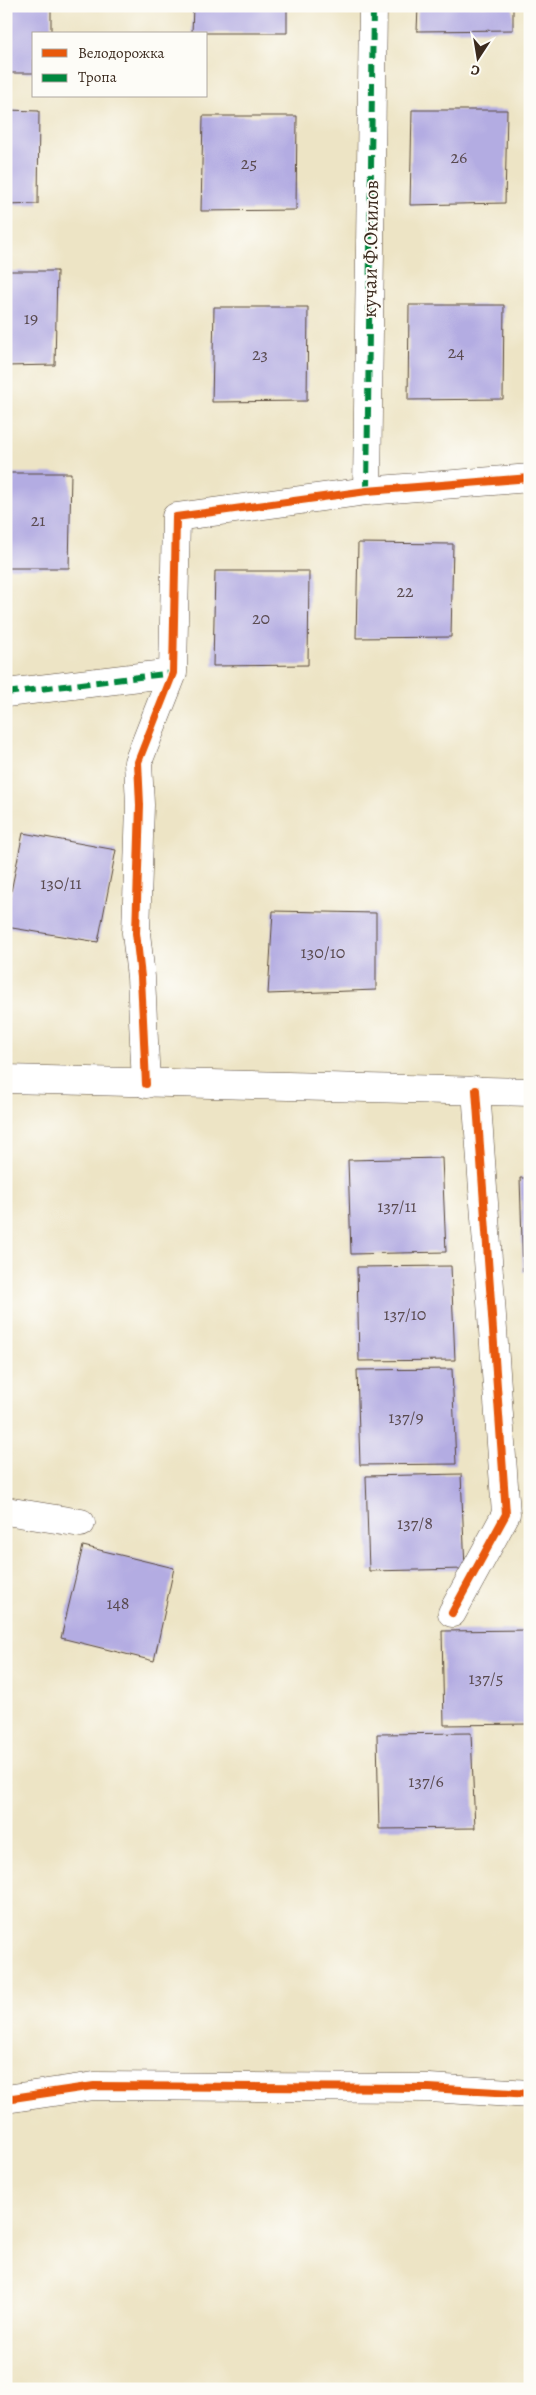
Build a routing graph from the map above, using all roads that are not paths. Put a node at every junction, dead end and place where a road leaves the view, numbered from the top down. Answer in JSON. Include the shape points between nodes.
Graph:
{"nodes":[{"id":1,"x":373,"y":6,"type":"edge"},
{"id":2,"x":530,"y":478,"type":"edge"},
{"id":3,"x":368,"y":491,"type":"junction"},
{"id":4,"x":173,"y":673,"type":"junction"},
{"id":5,"x":6,"y":693,"type":"edge"},
{"id":6,"x":6,"y":1079,"type":"edge"},
{"id":7,"x":146,"y":1084,"type":"junction"},
{"id":8,"x":476,"y":1090,"type":"junction"},
{"id":9,"x":530,"y":1092,"type":"edge"},
{"id":10,"x":6,"y":1511,"type":"edge"},
{"id":11,"x":82,"y":1523,"type":"dead end"},
{"id":12,"x":452,"y":1613,"type":"dead end"},
{"id":13,"x":530,"y":2094,"type":"edge"},
{"id":14,"x":6,"y":2099,"type":"edge"}],
"edges":[{"from":1,"to":3,"type":"street","name":"кучаи Ф.Окилов"},
{"from":2,"to":3,"type":"street"},
{"from":3,"to":4,"type":"street","via":[[176,517]]},
{"from":4,"to":5,"type":"street"},
{"from":4,"to":7,"type":"street","via":[[138,762],[140,805],[136,933]]},
{"from":6,"to":7,"type":"street"},
{"from":7,"to":8,"type":"street"},
{"from":8,"to":9,"type":"street"},
{"from":8,"to":12,"type":"street","via":[[506,1514]]},
{"from":10,"to":11,"type":"street"},
{"from":13,"to":14,"type":"street","via":[[429,2088],[94,2086]]}]}
